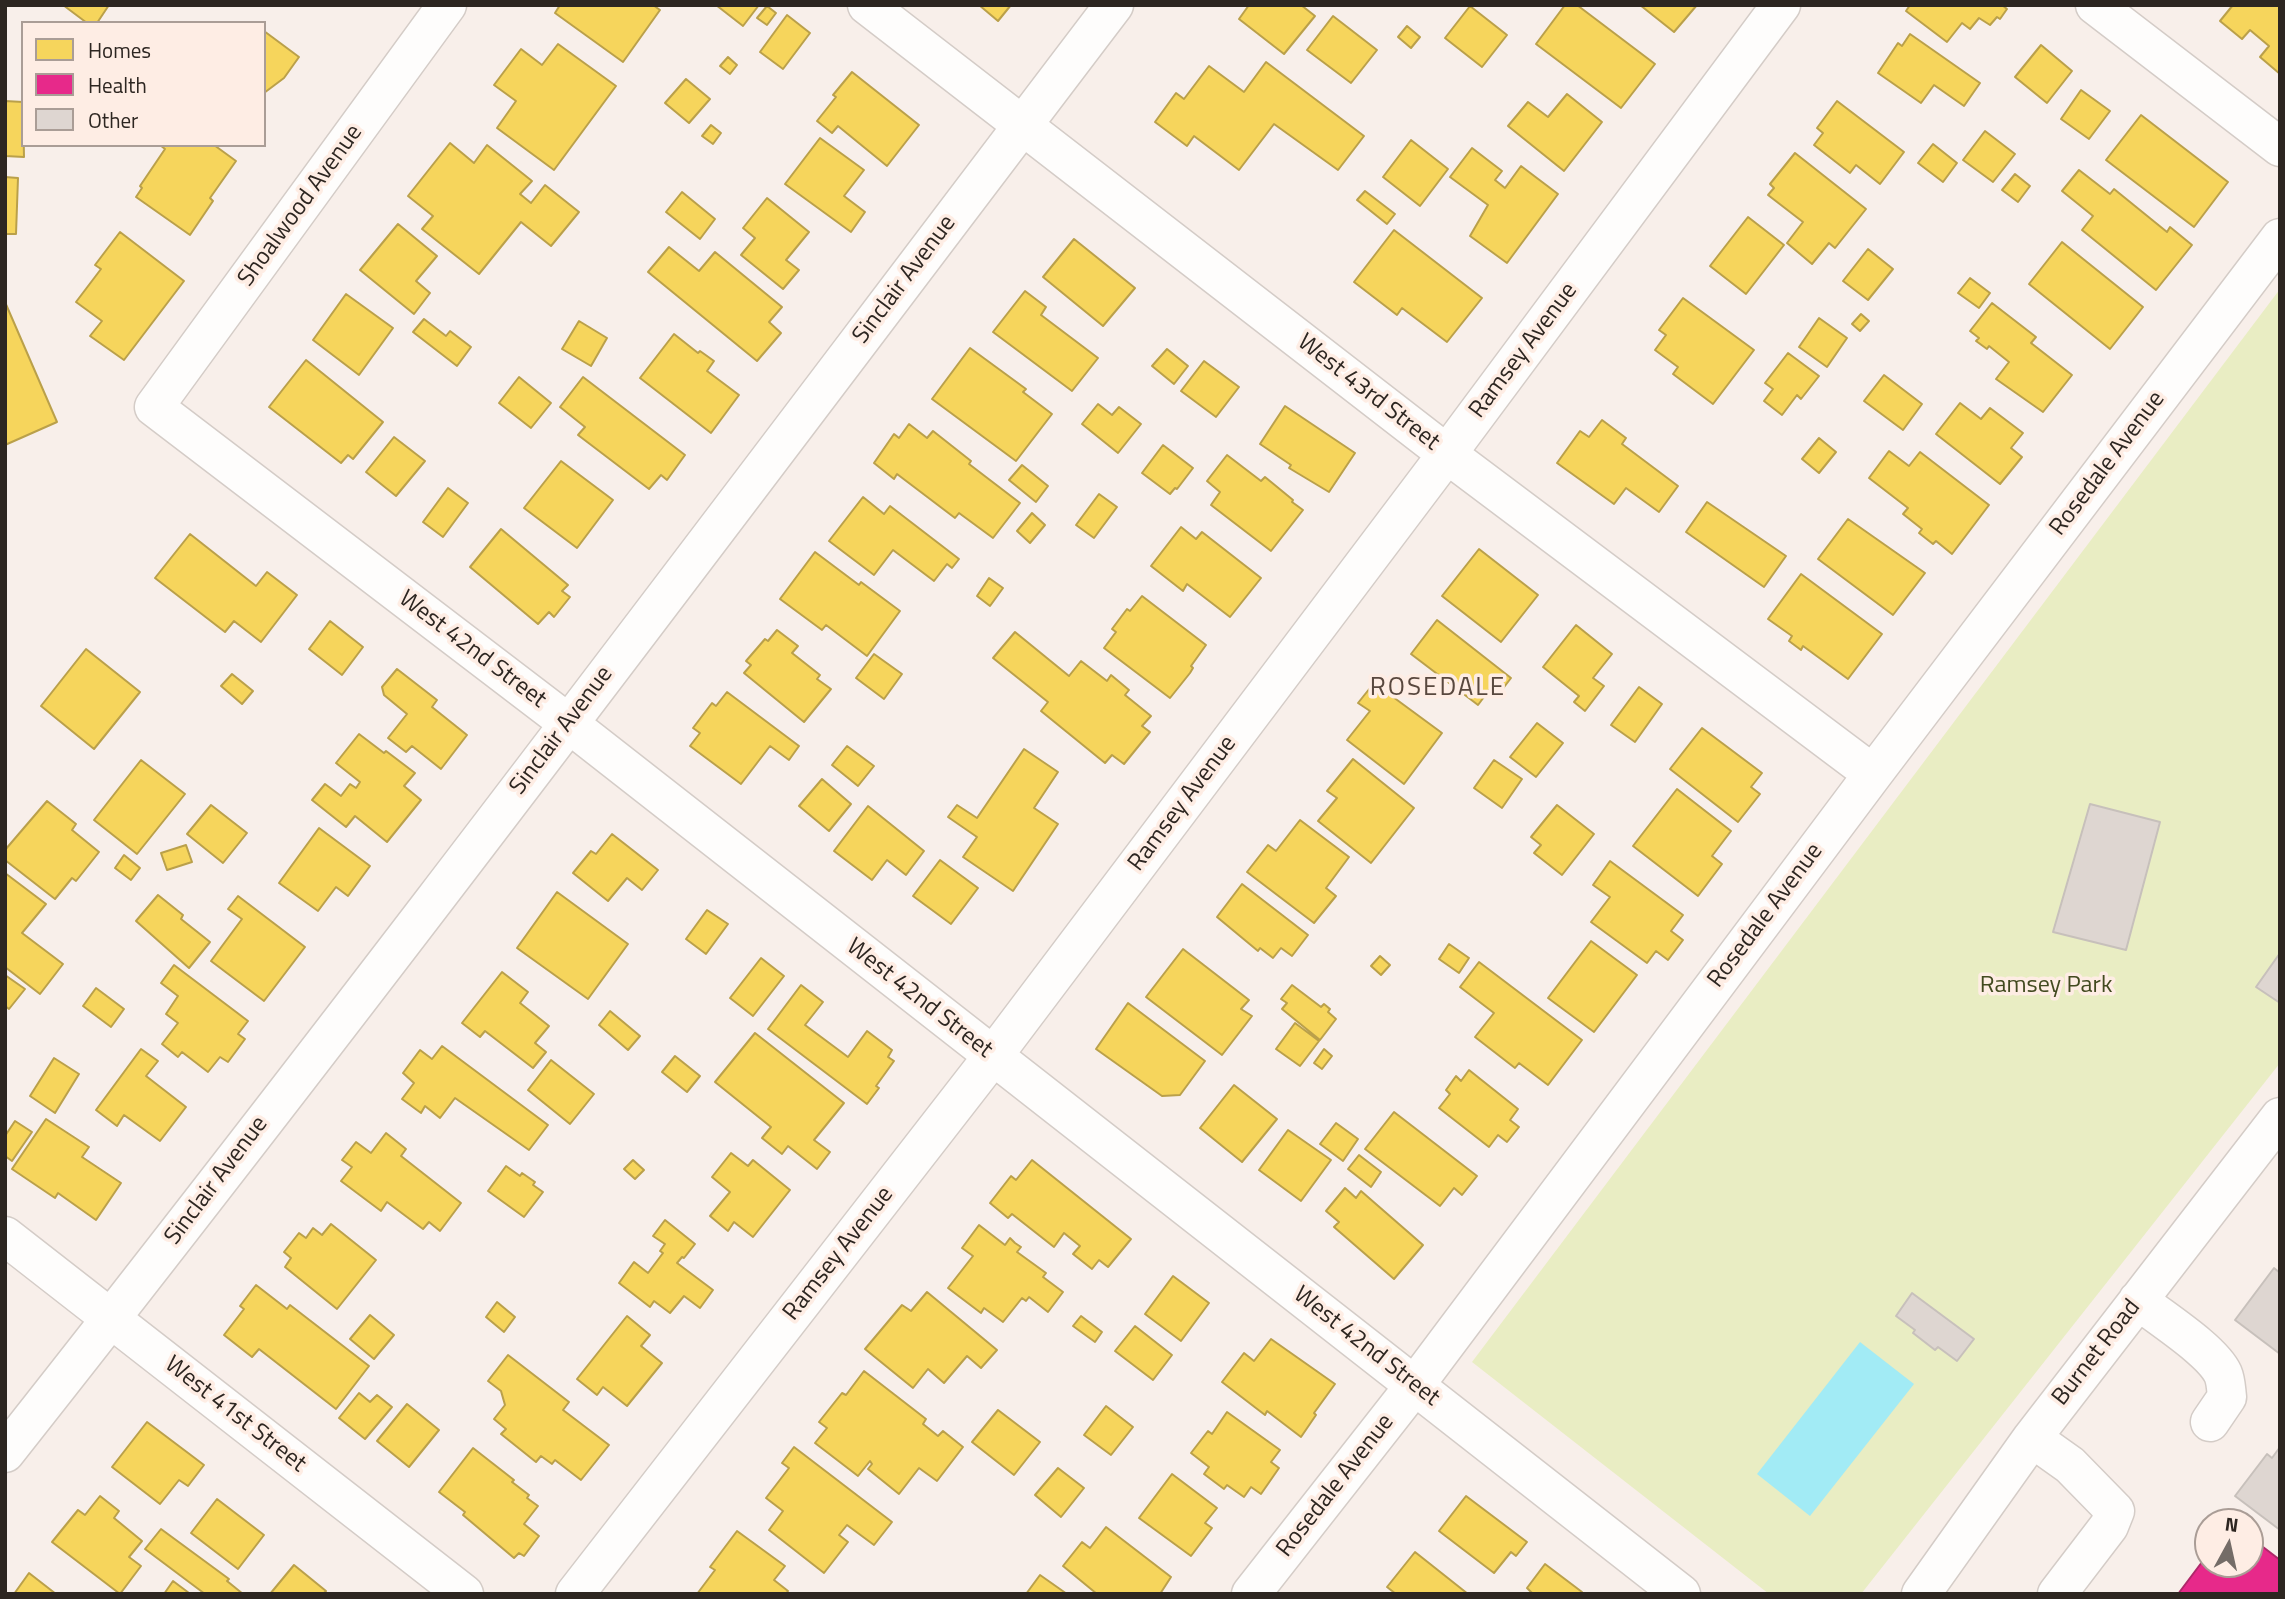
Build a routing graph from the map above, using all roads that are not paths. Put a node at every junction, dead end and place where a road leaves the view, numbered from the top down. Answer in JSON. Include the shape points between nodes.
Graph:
{"nodes":[{"id":1,"x":447,"y":5,"type":"edge"},
{"id":2,"x":867,"y":5,"type":"edge"},
{"id":3,"x":1114,"y":5,"type":"edge"},
{"id":4,"x":1781,"y":5,"type":"edge"},
{"id":5,"x":2095,"y":5,"type":"edge"},
{"id":6,"x":1023,"y":125,"type":"junction"},
{"id":7,"x":2280,"y":147,"type":"edge"},
{"id":8,"x":2280,"y":238,"type":"edge"},
{"id":9,"x":154,"y":407,"type":"joint"},
{"id":10,"x":1447,"y":454,"type":"junction"},
{"id":11,"x":568,"y":723,"type":"junction"},
{"id":12,"x":1873,"y":774,"type":"junction"},
{"id":13,"x":993,"y":1056,"type":"junction"},
{"id":14,"x":2280,"y":1117,"type":"edge"},
{"id":15,"x":5,"y":1236,"type":"edge"},
{"id":16,"x":2138,"y":1300,"type":"junction"},
{"id":17,"x":112,"y":1318,"type":"junction"},
{"id":18,"x":1415,"y":1385,"type":"junction"},
{"id":19,"x":2210,"y":1422,"type":"dead end"},
{"id":20,"x":2032,"y":1438,"type":"junction"},
{"id":21,"x":5,"y":1454,"type":"edge"},
{"id":22,"x":464,"y":1594,"type":"edge"},
{"id":23,"x":575,"y":1594,"type":"edge"},
{"id":24,"x":1251,"y":1594,"type":"edge"},
{"id":25,"x":1681,"y":1594,"type":"edge"},
{"id":26,"x":1921,"y":1594,"type":"edge"},
{"id":27,"x":2057,"y":1594,"type":"edge"}],
"edges":[{"from":1,"to":9,"type":"street","name":"Shoalwood Avenue"},
{"from":2,"to":6,"type":"street","name":"West 43rd Street"},
{"from":3,"to":6,"type":"street","name":"Sinclair Avenue"},
{"from":4,"to":10,"type":"street","name":"Ramsey Avenue"},
{"from":5,"to":7,"type":"street"},
{"from":6,"to":10,"type":"street","name":"West 43rd Street"},
{"from":6,"to":11,"type":"street","name":"Sinclair Avenue"},
{"from":8,"to":12,"type":"street","name":"Rosedale Avenue"},
{"from":9,"to":11,"type":"street","name":"West 42nd Street"},
{"from":10,"to":12,"type":"street","name":"West 43rd Street"},
{"from":10,"to":13,"type":"street","name":"Ramsey Avenue"},
{"from":11,"to":13,"type":"street","name":"West 42nd Street"},
{"from":11,"to":17,"type":"street","name":"Sinclair Avenue"},
{"from":12,"to":18,"type":"street","name":"Rosedale Avenue"},
{"from":13,"to":18,"type":"street","name":"West 42nd Street"},
{"from":13,"to":23,"type":"street","name":"Ramsey Avenue"},
{"from":14,"to":16,"type":"street","name":"Burnet Road"},
{"from":15,"to":17,"type":"street","name":"West 41st Street"},
{"from":16,"to":19,"type":"street","via":[[2206,1352],[2224,1376],[2227,1396]]},
{"from":16,"to":20,"type":"street","name":"Burnet Road"},
{"from":17,"to":21,"type":"street","name":"Sinclair Avenue"},
{"from":17,"to":22,"type":"street","name":"West 41st Street"},
{"from":18,"to":24,"type":"street","name":"Rosedale Avenue"},
{"from":18,"to":25,"type":"street","name":"West 42nd Street"},
{"from":20,"to":26,"type":"street","name":"Burnet Road"},
{"from":20,"to":27,"type":"street","via":[[2070,1465],[2115,1511],[2109,1526]]}]}
